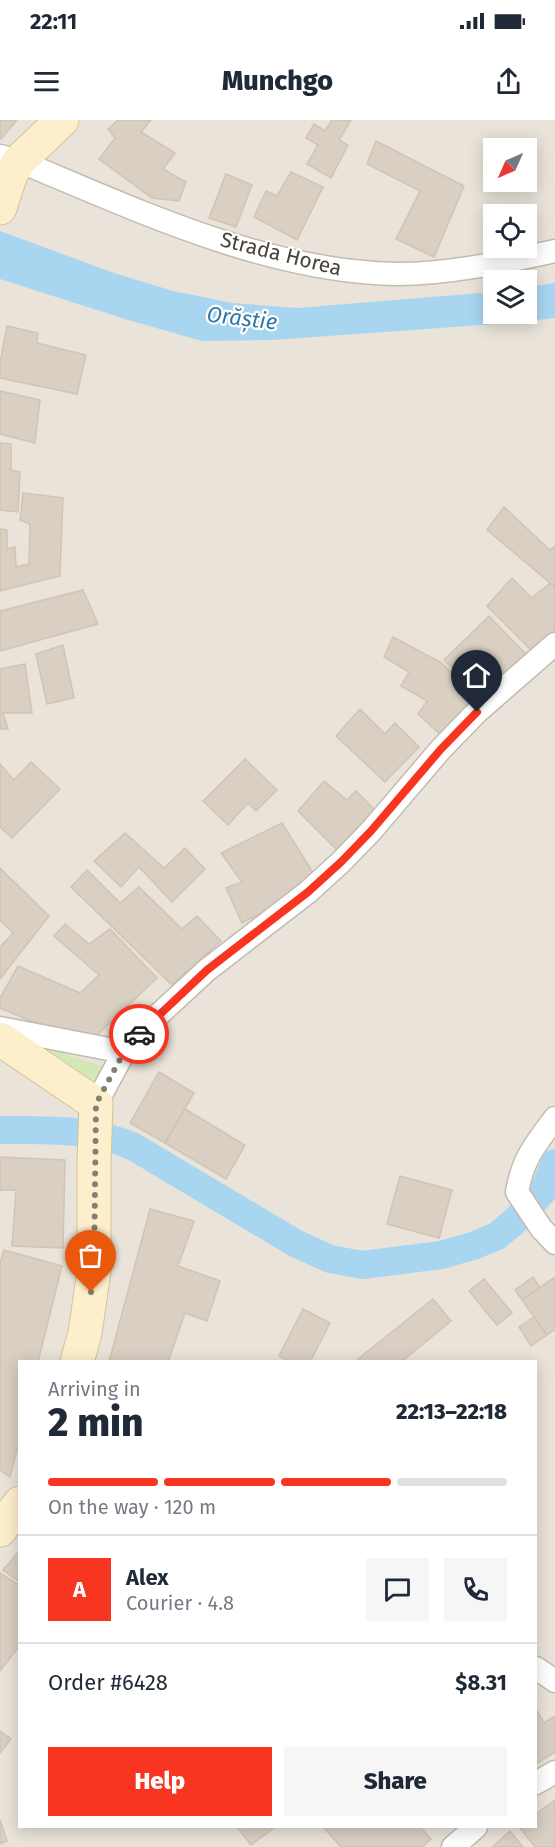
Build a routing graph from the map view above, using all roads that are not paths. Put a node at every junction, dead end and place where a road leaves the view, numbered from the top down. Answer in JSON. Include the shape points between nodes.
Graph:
{"nodes":[{"id":1,"x":62,"y":120,"type":"edge"},
{"id":2,"x":6,"y":178,"type":"edge"},
{"id":3,"x":555,"y":251,"type":"edge"},
{"id":4,"x":555,"y":644,"type":"edge"},
{"id":5,"x":0,"y":1028,"type":"edge"},
{"id":6,"x":0,"y":1039,"type":"edge"},
{"id":7,"x":124,"y":1052,"type":"junction"},
{"id":8,"x":95,"y":1114,"type":"junction"},
{"id":9,"x":555,"y":1118,"type":"edge"},
{"id":10,"x":548,"y":1235,"type":"edge"},
{"id":11,"x":78,"y":1360,"type":"edge"},
{"id":12,"x":18,"y":1506,"type":"edge"},
{"id":13,"x":0,"y":1530,"type":"edge"},
{"id":14,"x":537,"y":1669,"type":"edge"},
{"id":15,"x":555,"y":1682,"type":"edge"},
{"id":16,"x":555,"y":1772,"type":"edge"},
{"id":17,"x":537,"y":1782,"type":"edge"},
{"id":18,"x":475,"y":1828,"type":"edge"},
{"id":19,"x":453,"y":1847,"type":"edge"}],
"edges":[{"from":1,"to":2,"type":"main road"},
{"from":2,"to":3,"type":"street","name":"Strada Horea","via":[[113,201],[253,250],[350,271],[435,272]]},
{"from":4,"to":7,"type":"street","via":[[477,712],[341,862],[207,970]]},
{"from":5,"to":7,"type":"street"},
{"from":6,"to":8,"type":"main road"},
{"from":7,"to":8,"type":"street"},
{"from":8,"to":11,"type":"main road","via":[[94,1271]]},
{"from":9,"to":10,"type":"street","via":[[527,1156],[517,1192]]},
{"from":12,"to":13,"type":"main road"},
{"from":14,"to":15,"type":"street"},
{"from":16,"to":17,"type":"street"},
{"from":18,"to":19,"type":"street"}]}
